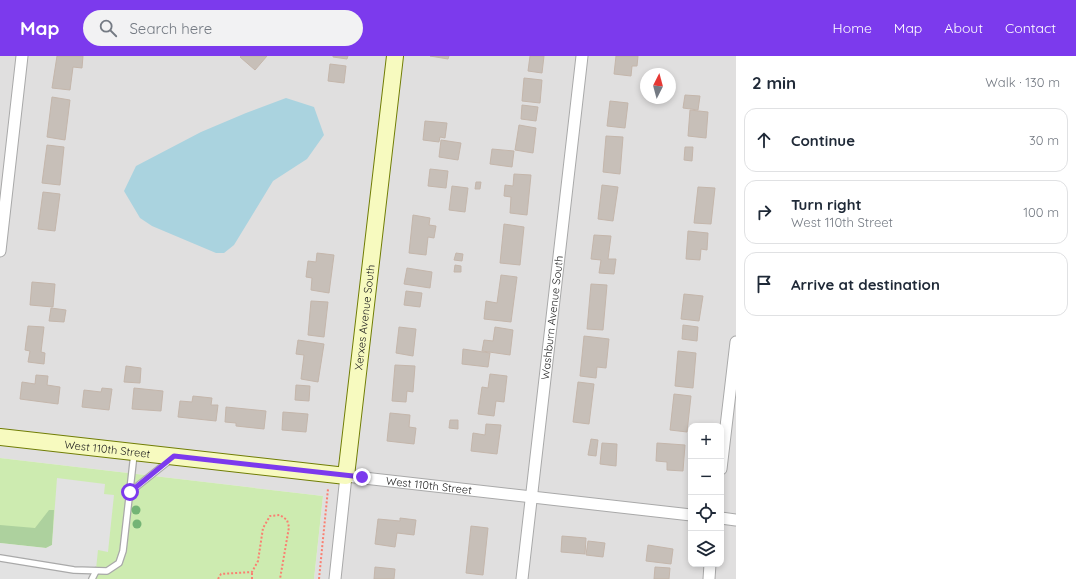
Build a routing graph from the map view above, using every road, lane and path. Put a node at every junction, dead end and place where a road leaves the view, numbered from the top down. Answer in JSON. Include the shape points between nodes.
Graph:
{"nodes":[{"id":1,"x":22,"y":56,"type":"edge"},
{"id":2,"x":395,"y":56,"type":"edge"},
{"id":3,"x":582,"y":56,"type":"edge"},
{"id":4,"x":0,"y":252,"type":"edge"},
{"id":5,"x":736,"y":342,"type":"edge"},
{"id":6,"x":0,"y":437,"type":"edge"},
{"id":7,"x":134,"y":452,"type":"junction"},
{"id":8,"x":174,"y":456,"type":"junction"},
{"id":9,"x":722,"y":459,"type":"edge"},
{"id":10,"x":346,"y":476,"type":"junction"},
{"id":11,"x":328,"y":489,"type":"dead end"},
{"id":12,"x":130,"y":492,"type":"junction"},
{"id":13,"x":531,"y":497,"type":"junction"},
{"id":14,"x":688,"y":515,"type":"edge"},
{"id":15,"x":724,"y":518,"type":"edge"},
{"id":16,"x":736,"y":520,"type":"edge"},
{"id":17,"x":0,"y":558,"type":"edge"},
{"id":18,"x":710,"y":567,"type":"edge"},
{"id":19,"x":96,"y":571,"type":"junction"},
{"id":20,"x":252,"y":572,"type":"junction"},
{"id":21,"x":92,"y":579,"type":"edge"},
{"id":22,"x":218,"y":579,"type":"edge"},
{"id":23,"x":252,"y":579,"type":"edge"},
{"id":24,"x":280,"y":579,"type":"edge"},
{"id":25,"x":319,"y":579,"type":"edge"},
{"id":26,"x":335,"y":579,"type":"edge"},
{"id":27,"x":522,"y":579,"type":"edge"},
{"id":28,"x":709,"y":579,"type":"edge"}],
"edges":[{"from":1,"to":4,"type":"street"},
{"from":2,"to":10,"type":"street","name":"Xerxes Avenue South"},
{"from":3,"to":13,"type":"street","name":"Washburn Avenue South"},
{"from":5,"to":9,"type":"street"},
{"from":6,"to":7,"type":"street","name":"West 110th Street"},
{"from":7,"to":8,"type":"street","name":"West 110th Street"},
{"from":7,"to":12,"type":"lane"},
{"from":8,"to":10,"type":"street","name":"West 110th Street"},
{"from":8,"to":12,"type":"lane"},
{"from":10,"to":13,"type":"street","name":"West 110th Street"},
{"from":10,"to":26,"type":"street","name":"Xerxes Avenue South"},
{"from":11,"to":25,"type":"path"},
{"from":12,"to":19,"type":"lane","via":[[123,551],[119,563],[107,571]]},
{"from":13,"to":14,"type":"street","name":"West 110th Street"},
{"from":13,"to":27,"type":"street","name":"Washburn Avenue South"},
{"from":15,"to":16,"type":"street"},
{"from":17,"to":19,"type":"lane"},
{"from":18,"to":28,"type":"street"},
{"from":19,"to":21,"type":"lane"},
{"from":20,"to":22,"type":"path","via":[[225,573]]},
{"from":20,"to":23,"type":"path"},
{"from":20,"to":24,"type":"path","via":[[258,560],[263,528],[270,516],[280,515],[287,520],[289,527]]}]}
